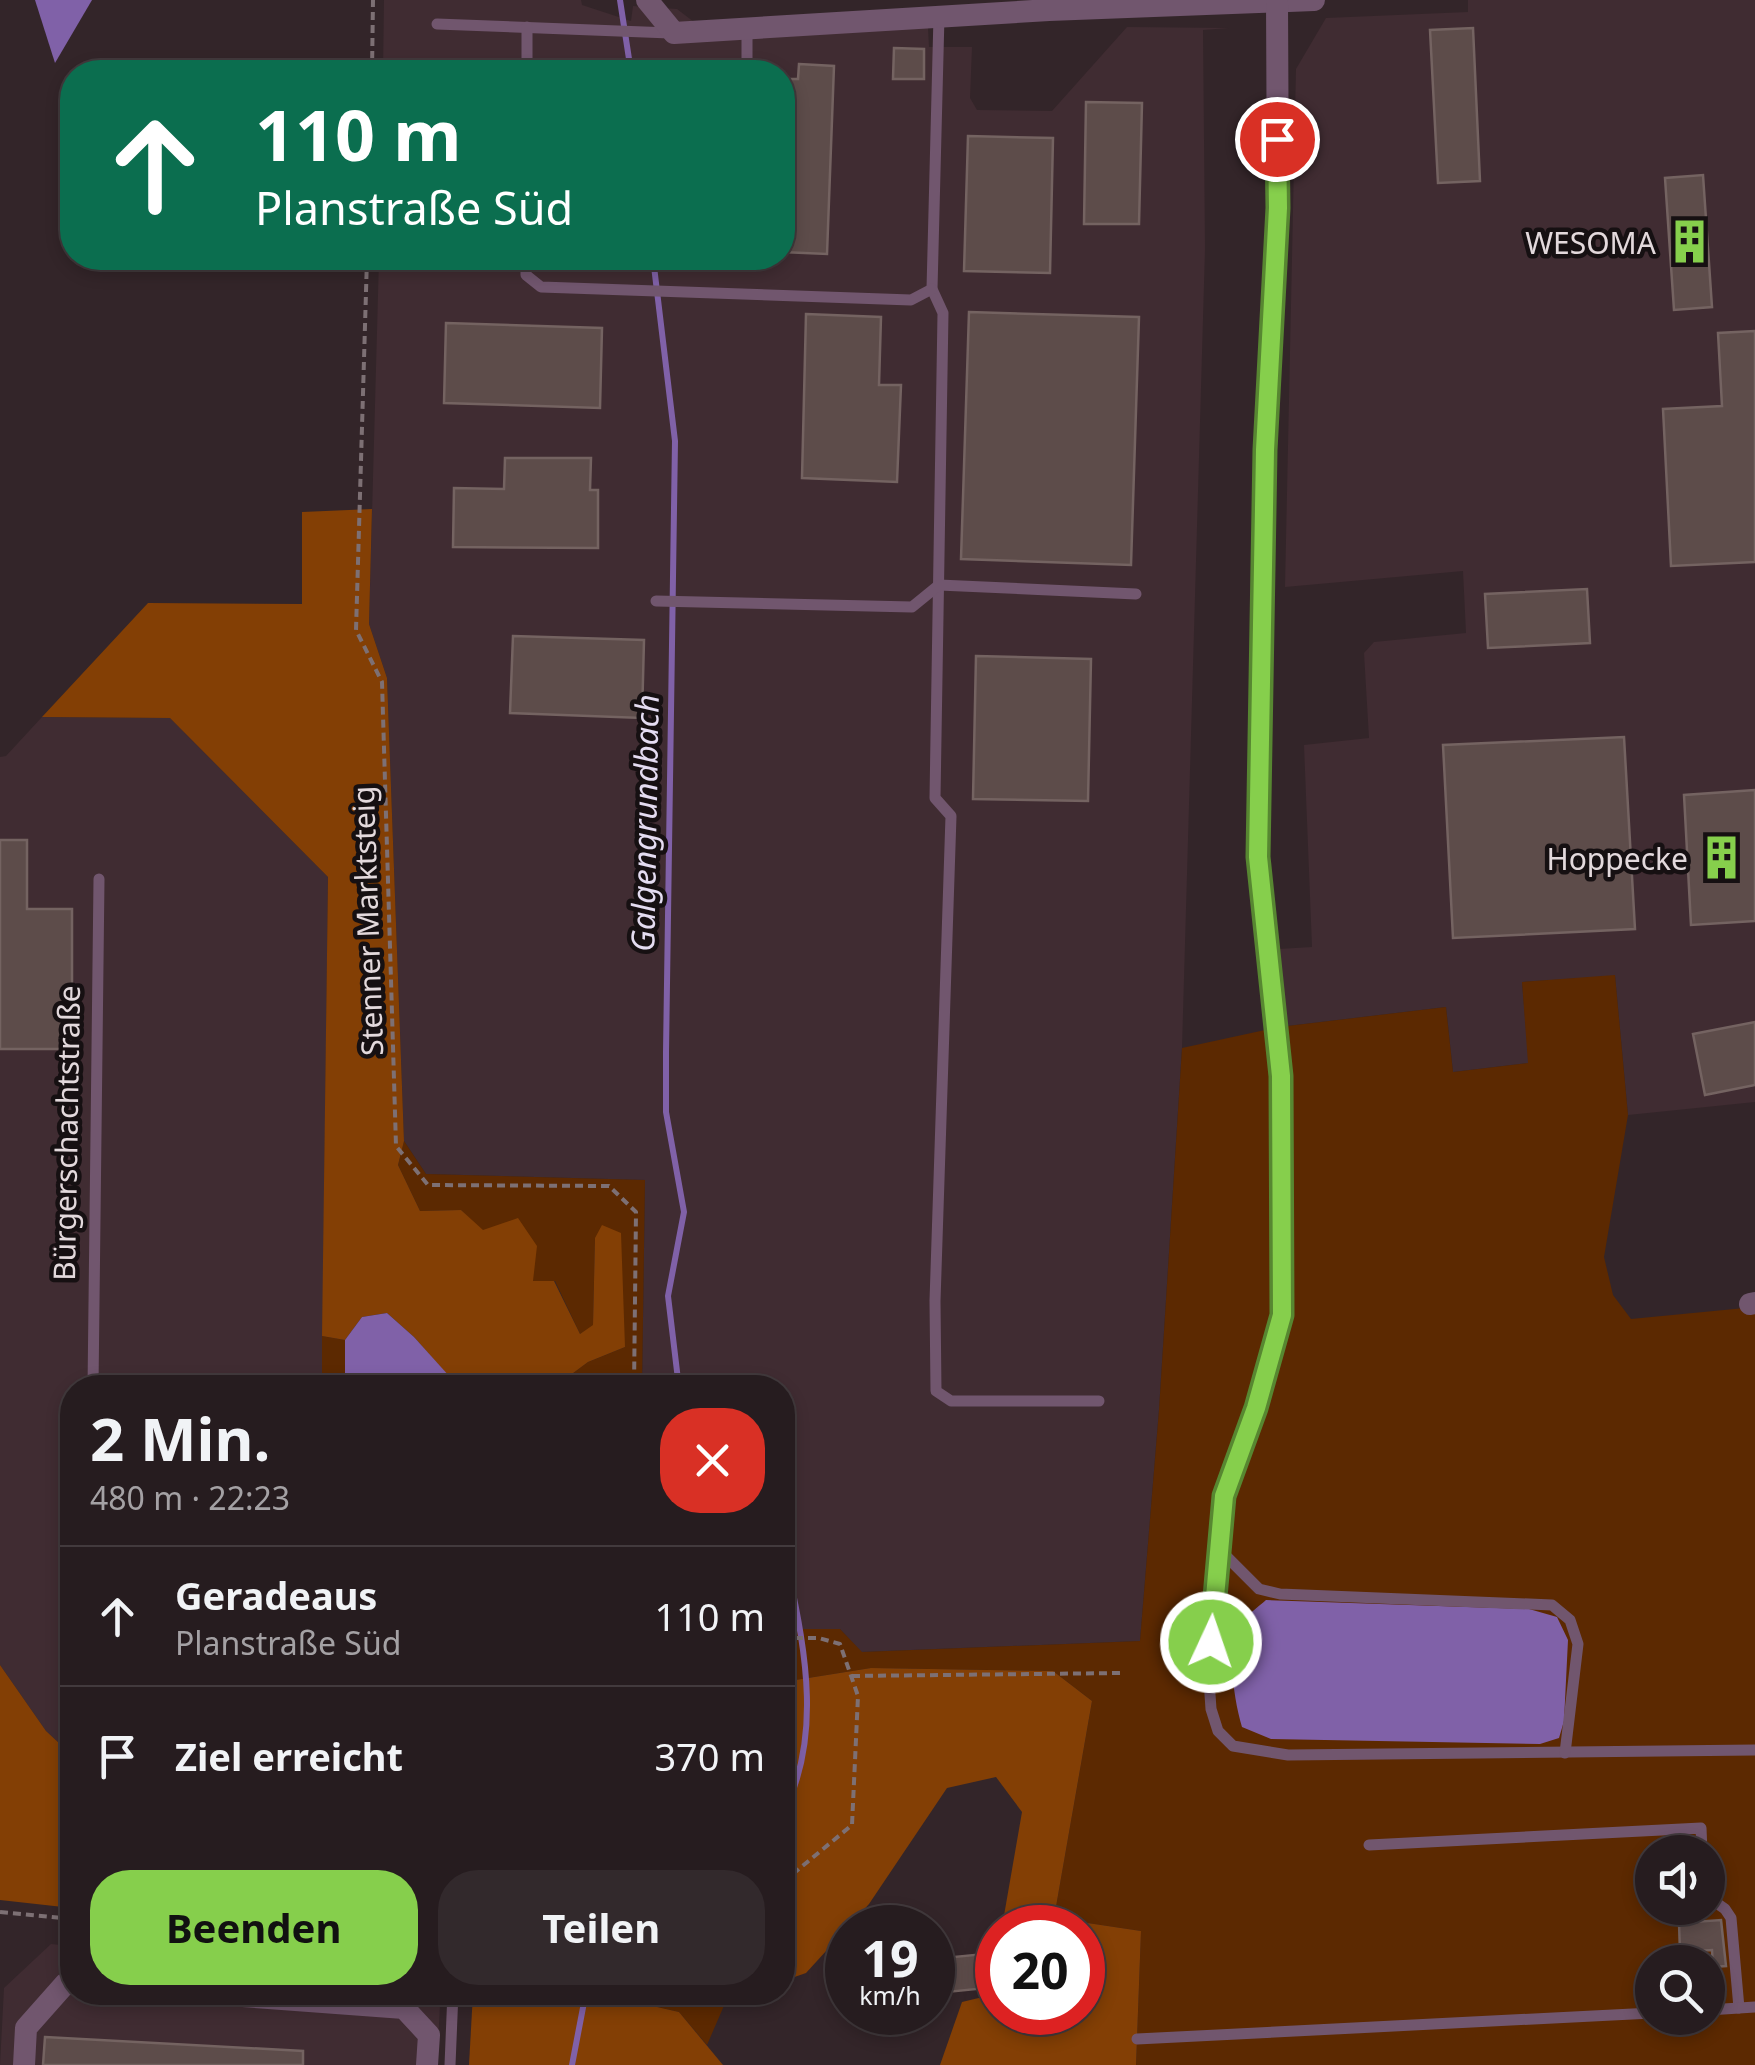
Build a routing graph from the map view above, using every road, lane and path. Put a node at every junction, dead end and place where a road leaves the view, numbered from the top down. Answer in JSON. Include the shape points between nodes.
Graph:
{"nodes":[{"id":1,"x":374,"y":0,"type":"edge"},
{"id":2,"x":647,"y":0,"type":"edge"},
{"id":3,"x":1314,"y":0,"type":"edge"},
{"id":4,"x":1277,"y":2,"type":"edge"},
{"id":5,"x":1046,"y":5,"type":"edge"},
{"id":6,"x":939,"y":16,"type":"junction"},
{"id":7,"x":438,"y":24,"type":"dead end"},
{"id":8,"x":527,"y":27,"type":"junction"},
{"id":9,"x":747,"y":28,"type":"junction"},
{"id":10,"x":674,"y":33,"type":"junction"},
{"id":11,"x":372,"y":60,"type":"edge"},
{"id":12,"x":527,"y":60,"type":"edge"},
{"id":13,"x":747,"y":60,"type":"edge"},
{"id":14,"x":367,"y":270,"type":"edge"},
{"id":15,"x":526,"y":270,"type":"edge"},
{"id":16,"x":932,"y":289,"type":"junction"},
{"id":17,"x":939,"y":586,"type":"junction"},
{"id":18,"x":1136,"y":594,"type":"dead end"},
{"id":19,"x":656,"y":600,"type":"dead end"},
{"id":20,"x":98,"y":879,"type":"dead end"},
{"id":21,"x":1282,"y":1315,"type":"joint"},
{"id":22,"x":93,"y":1375,"type":"edge"},
{"id":23,"x":634,"y":1375,"type":"edge"},
{"id":24,"x":1100,"y":1400,"type":"dead end"},
{"id":25,"x":1218,"y":1548,"type":"junction"},
{"id":26,"x":795,"y":1638,"type":"edge"},
{"id":27,"x":1124,"y":1672,"type":"dead end"},
{"id":28,"x":852,"y":1676,"type":"junction"},
{"id":29,"x":1755,"y":1750,"type":"edge"},
{"id":30,"x":1565,"y":1753,"type":"junction"},
{"id":31,"x":1701,"y":1835,"type":"edge"},
{"id":32,"x":1370,"y":1845,"type":"dead end"},
{"id":33,"x":795,"y":1873,"type":"edge"},
{"id":34,"x":1725,"y":1909,"type":"edge"},
{"id":35,"x":0,"y":1912,"type":"edge"},
{"id":36,"x":60,"y":1918,"type":"edge"},
{"id":37,"x":60,"y":1990,"type":"edge"},
{"id":38,"x":363,"y":2005,"type":"edge"},
{"id":39,"x":452,"y":2005,"type":"edge"},
{"id":40,"x":1739,"y":2008,"type":"junction"},
{"id":41,"x":1755,"y":2008,"type":"edge"},
{"id":42,"x":1725,"y":2009,"type":"edge"},
{"id":43,"x":1635,"y":2014,"type":"edge"},
{"id":44,"x":1136,"y":2039,"type":"dead end"},
{"id":45,"x":24,"y":2065,"type":"edge"},
{"id":46,"x":428,"y":2065,"type":"edge"},
{"id":47,"x":450,"y":2065,"type":"edge"}],
"edges":[{"from":1,"to":11,"type":"path"},
{"from":2,"to":10,"type":"street"},
{"from":3,"to":4,"type":"street"},
{"from":4,"to":5,"type":"street"},
{"from":4,"to":21,"type":"street","via":[[1278,208],[1265,450],[1258,857],[1281,1076]]},
{"from":5,"to":6,"type":"street"},
{"from":6,"to":9,"type":"street"},
{"from":6,"to":16,"type":"lane"},
{"from":7,"to":8,"type":"lane"},
{"from":8,"to":10,"type":"lane"},
{"from":8,"to":12,"type":"lane"},
{"from":9,"to":10,"type":"street"},
{"from":9,"to":13,"type":"lane"},
{"from":14,"to":23,"type":"path","name":"Stenner Marktsteig","via":[[356,630],[382,682],[396,1146],[428,1185],[609,1186],[636,1212]]},
{"from":15,"to":16,"type":"lane","via":[[541,287],[912,300]]},
{"from":16,"to":17,"type":"lane","via":[[943,312]]},
{"from":17,"to":18,"type":"lane"},
{"from":17,"to":19,"type":"lane","via":[[912,607]]},
{"from":17,"to":24,"type":"lane","via":[[936,798],[950,816],[936,1390],[951,1401]]},
{"from":20,"to":22,"type":"lane","name":"Bürgerschachtstraße"},
{"from":21,"to":25,"type":"lane","via":[[1224,1496]]},
{"from":25,"to":30,"type":"lane","via":[[1259,1589],[1280,1594],[1552,1605],[1570,1620],[1578,1644]]},
{"from":25,"to":30,"type":"lane","via":[[1211,1709],[1218,1731],[1233,1746],[1288,1755]]},
{"from":26,"to":28,"type":"path","via":[[840,1644]]},
{"from":27,"to":28,"type":"path"},
{"from":28,"to":33,"type":"path","via":[[858,1696],[852,1825]]},
{"from":29,"to":30,"type":"lane"},
{"from":31,"to":32,"type":"lane","via":[[1701,1828]]},
{"from":34,"to":40,"type":"lane"},
{"from":35,"to":36,"type":"path"},
{"from":37,"to":45,"type":"street","via":[[26,2028]]},
{"from":38,"to":46,"type":"street","via":[[404,2008],[429,2034]]},
{"from":39,"to":47,"type":"lane"},
{"from":40,"to":41,"type":"lane"},
{"from":40,"to":42,"type":"lane"},
{"from":43,"to":44,"type":"lane"}]}
